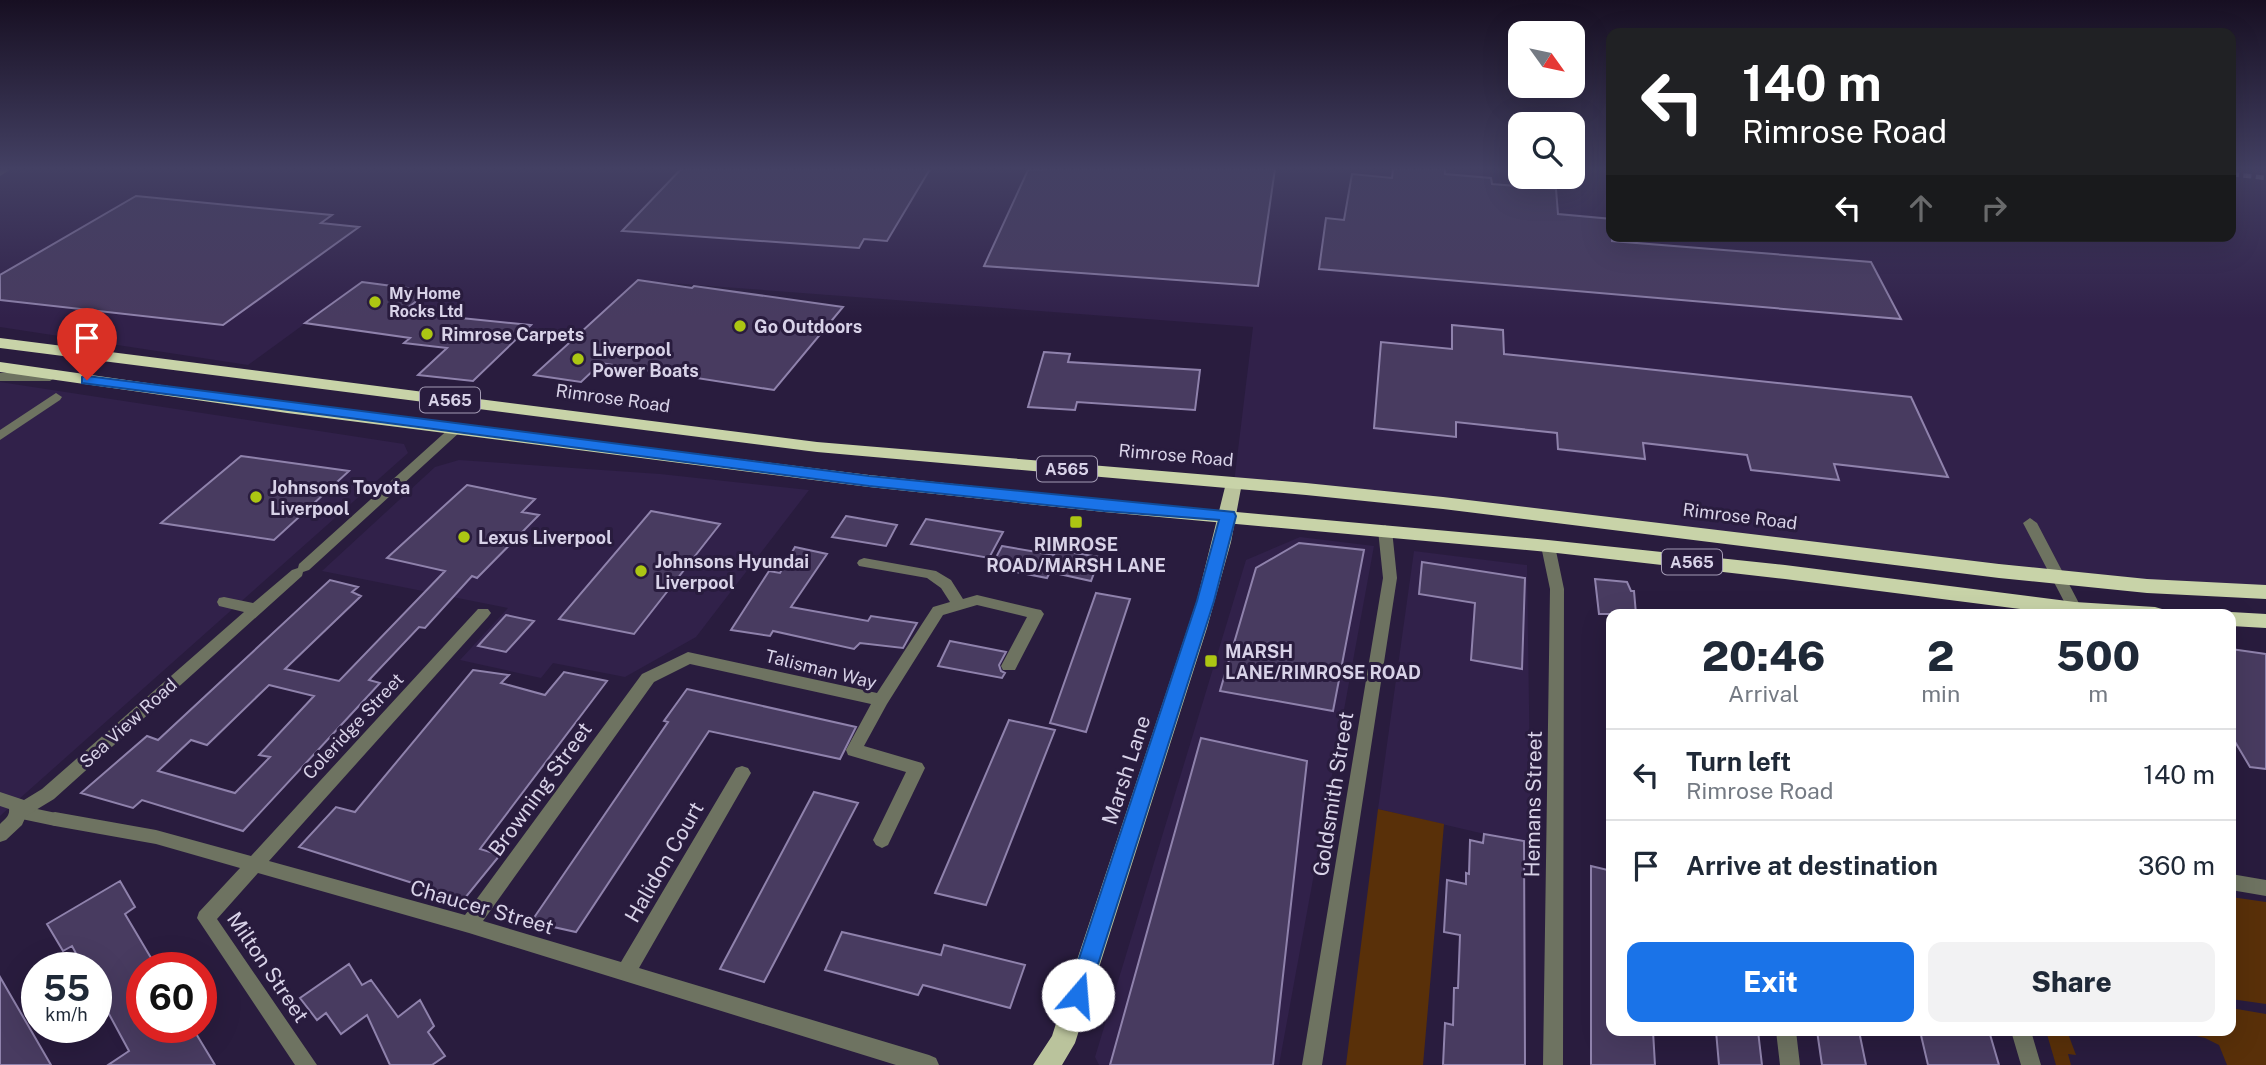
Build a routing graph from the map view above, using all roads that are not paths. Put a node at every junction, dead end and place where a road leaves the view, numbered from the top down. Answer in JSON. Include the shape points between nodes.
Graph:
{"nodes":[{"id":1,"x":0,"y":343,"type":"edge"},
{"id":2,"x":0,"y":367,"type":"edge"},
{"id":3,"x":0,"y":377,"type":"edge"},
{"id":4,"x":62,"y":377,"type":"junction"},
{"id":5,"x":55,"y":397,"type":"dead end"},
{"id":6,"x":456,"y":429,"type":"junction"},
{"id":7,"x":0,"y":436,"type":"edge"},
{"id":8,"x":1234,"y":483,"type":"junction"},
{"id":9,"x":1228,"y":516,"type":"junction"},
{"id":10,"x":2030,"y":523,"type":"dead end"},
{"id":11,"x":1385,"y":530,"type":"junction"},
{"id":12,"x":1548,"y":546,"type":"junction"},
{"id":13,"x":864,"y":563,"type":"dead end"},
{"id":14,"x":2058,"y":577,"type":"junction"},
{"id":15,"x":2266,"y":592,"type":"edge"},
{"id":16,"x":224,"y":602,"type":"dead end"},
{"id":17,"x":959,"y":605,"type":"junction"},
{"id":18,"x":256,"y":609,"type":"junction"},
{"id":19,"x":2076,"y":609,"type":"joint"},
{"id":20,"x":483,"y":614,"type":"dead end"},
{"id":21,"x":2236,"y":619,"type":"edge"},
{"id":22,"x":2266,"y":621,"type":"edge"},
{"id":23,"x":1009,"y":666,"type":"dead end"},
{"id":24,"x":648,"y":678,"type":"joint"},
{"id":25,"x":881,"y":700,"type":"junction"},
{"id":26,"x":742,"y":773,"type":"dead end"},
{"id":27,"x":0,"y":799,"type":"edge"},
{"id":28,"x":18,"y":812,"type":"junction"},
{"id":29,"x":0,"y":835,"type":"edge"},
{"id":30,"x":882,"y":841,"type":"dead end"},
{"id":31,"x":251,"y":866,"type":"junction"},
{"id":32,"x":2236,"y":883,"type":"edge"},
{"id":33,"x":2266,"y":888,"type":"edge"},
{"id":34,"x":469,"y":925,"type":"junction"},
{"id":35,"x":625,"y":974,"type":"junction"},
{"id":36,"x":1787,"y":1036,"type":"edge"},
{"id":37,"x":2022,"y":1036,"type":"edge"},
{"id":38,"x":307,"y":1065,"type":"edge"},
{"id":39,"x":929,"y":1065,"type":"edge"},
{"id":40,"x":1046,"y":1065,"type":"edge"},
{"id":41,"x":1312,"y":1065,"type":"edge"},
{"id":42,"x":1553,"y":1065,"type":"edge"},
{"id":43,"x":1790,"y":1065,"type":"edge"},
{"id":44,"x":2031,"y":1065,"type":"edge"}],
"edges":[{"from":1,"to":8,"type":"highway","name":"Rimrose Road","number":"A565","via":[[777,443]]},
{"from":2,"to":4,"type":"highway","number":"A565"},
{"from":3,"to":4,"type":"street"},
{"from":4,"to":6,"type":"highway","number":"A565"},
{"from":5,"to":7,"type":"street"},
{"from":6,"to":9,"type":"highway","number":"A565","via":[[881,482]]},
{"from":6,"to":18,"type":"street","name":"Sea View Road"},
{"from":8,"to":9,"type":"main road","name":"Marsh Lane"},
{"from":8,"to":14,"type":"highway","name":"Rimrose Road","number":"A565","via":[[1443,503]]},
{"from":9,"to":11,"type":"highway","number":"A565"},
{"from":9,"to":40,"type":"main road","name":"Marsh Lane","via":[[1206,601],[1119,873],[1062,1043]]},
{"from":10,"to":14,"type":"street"},
{"from":11,"to":12,"type":"highway","number":"A565"},
{"from":11,"to":41,"type":"street","name":"Goldsmith Street","via":[[1390,578]]},
{"from":12,"to":19,"type":"highway","number":"A565"},
{"from":12,"to":42,"type":"street","name":"Hemans Street","via":[[1557,589]]},
{"from":13,"to":17,"type":"street","via":[[931,574],[946,584]]},
{"from":14,"to":15,"type":"highway","name":"Rimrose Road","number":"A565"},
{"from":14,"to":19,"type":"street"},
{"from":16,"to":18,"type":"street"},
{"from":17,"to":23,"type":"street","via":[[977,600],[1036,614]]},
{"from":17,"to":25,"type":"street","via":[[938,611]]},
{"from":18,"to":28,"type":"street","name":"Sea View Road","via":[[48,794]]},
{"from":20,"to":31,"type":"street","name":"Coleridge Street"},
{"from":21,"to":22,"type":"highway"},
{"from":24,"to":25,"type":"street","name":"Talisman Way","via":[[688,657]]},
{"from":24,"to":34,"type":"street","name":"Browning Street"},
{"from":25,"to":30,"type":"street","name":"Talisman Way","via":[[854,750],[916,768]]},
{"from":26,"to":35,"type":"street","name":"Halidon Court"},
{"from":27,"to":28,"type":"street","via":[[17,804]]},
{"from":28,"to":29,"type":"street","name":"Sea View Road"},
{"from":28,"to":31,"type":"street","name":"Chaucer Street","via":[[156,837]]},
{"from":31,"to":34,"type":"street","name":"Chaucer Street"},
{"from":31,"to":38,"type":"street","name":"Milton Street","via":[[206,918]]},
{"from":32,"to":33,"type":"street"},
{"from":34,"to":35,"type":"street","name":"Chaucer Street"},
{"from":35,"to":39,"type":"street","name":"Chaucer Street"},
{"from":36,"to":43,"type":"street"},
{"from":37,"to":44,"type":"street"}]}
